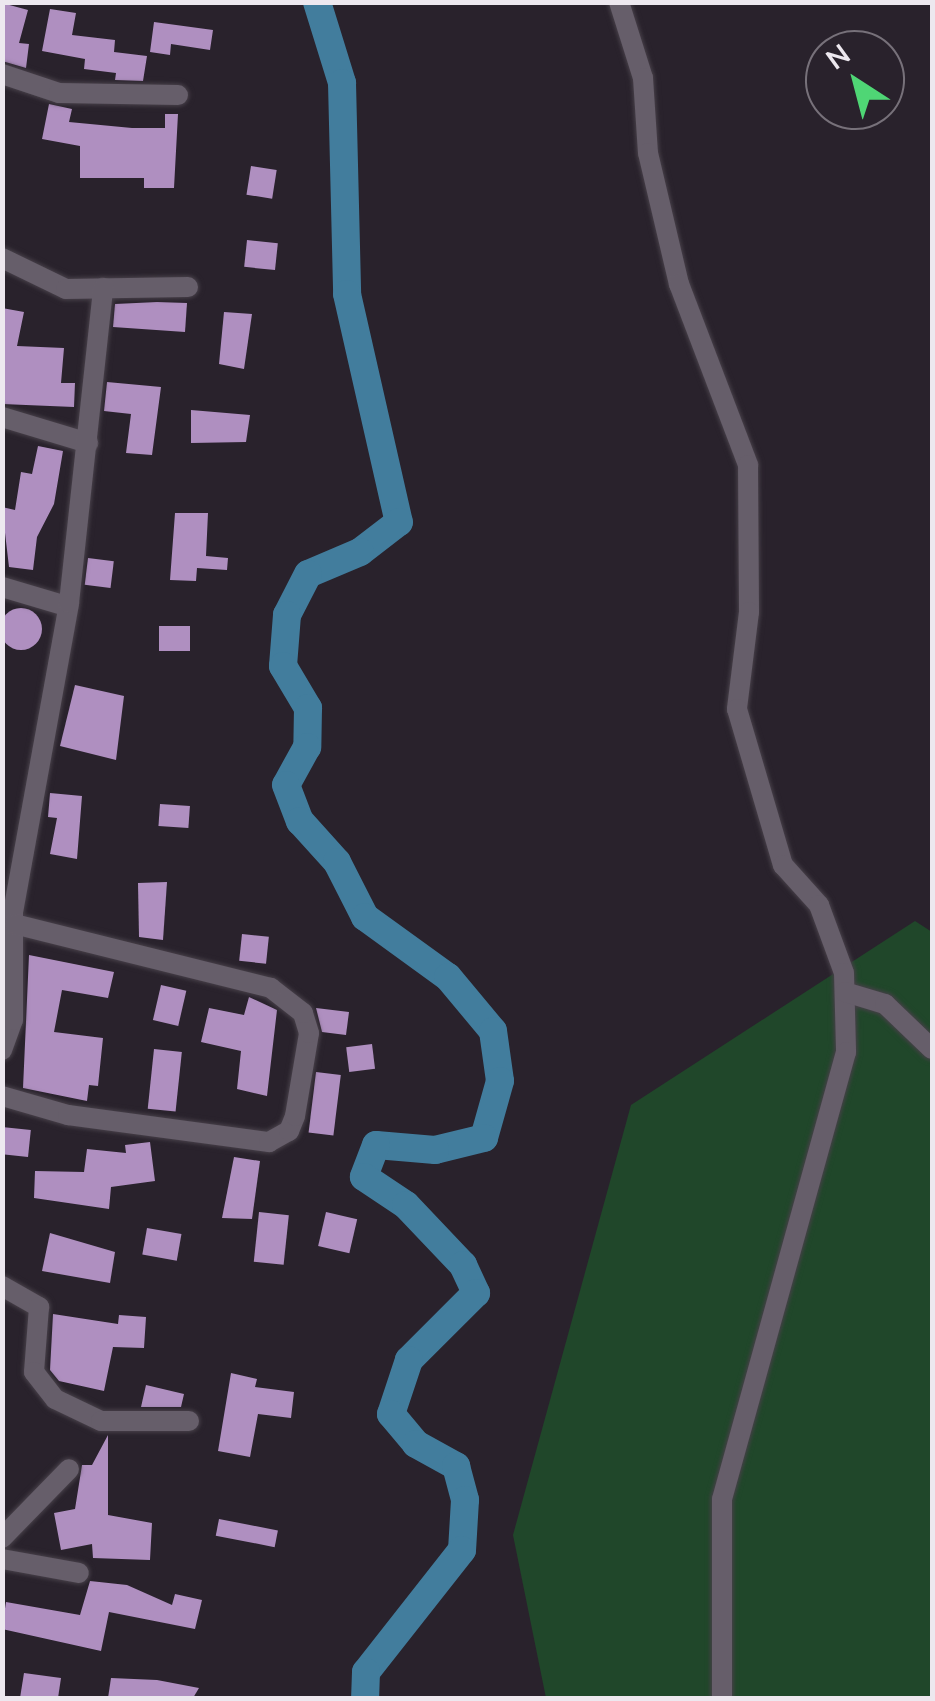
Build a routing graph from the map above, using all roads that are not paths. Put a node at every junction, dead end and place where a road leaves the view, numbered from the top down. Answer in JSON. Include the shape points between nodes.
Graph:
{"nodes":[{"id":1,"x":619,"y":2,"type":"edge"},
{"id":2,"x":2,"y":74,"type":"edge"},
{"id":3,"x":178,"y":95,"type":"dead end"},
{"id":4,"x":2,"y":258,"type":"edge"},
{"id":5,"x":188,"y":287,"type":"dead end"},
{"id":6,"x":103,"y":288,"type":"junction"},
{"id":7,"x":2,"y":417,"type":"edge"},
{"id":8,"x":88,"y":443,"type":"junction"},
{"id":9,"x":2,"y":587,"type":"edge"},
{"id":10,"x":66,"y":606,"type":"junction"},
{"id":11,"x":15,"y":924,"type":"junction"},
{"id":12,"x":845,"y":992,"type":"junction"},
{"id":13,"x":932,"y":1049,"type":"edge"},
{"id":14,"x":2,"y":1050,"type":"edge"},
{"id":15,"x":2,"y":1096,"type":"edge"},
{"id":16,"x":2,"y":1286,"type":"edge"},
{"id":17,"x":189,"y":1421,"type":"dead end"},
{"id":18,"x":69,"y":1469,"type":"dead end"},
{"id":19,"x":2,"y":1538,"type":"edge"},
{"id":20,"x":2,"y":1558,"type":"edge"},
{"id":21,"x":79,"y":1574,"type":"dead end"},
{"id":22,"x":722,"y":1698,"type":"edge"}],
"edges":[{"from":1,"to":12,"type":"street","via":[[642,78],[648,153],[679,284],[748,465],[749,612],[738,709],[784,865],[819,904]]},
{"from":2,"to":3,"type":"street","via":[[59,93]]},
{"from":4,"to":6,"type":"street","via":[[50,285]]},
{"from":5,"to":6,"type":"street"},
{"from":6,"to":8,"type":"street"},
{"from":7,"to":8,"type":"street"},
{"from":8,"to":10,"type":"street"},
{"from":9,"to":10,"type":"street"},
{"from":10,"to":11,"type":"street"},
{"from":11,"to":14,"type":"street","via":[[13,1020]]},
{"from":11,"to":15,"type":"street","via":[[271,988],[303,1013],[309,1033],[295,1116],[289,1131],[269,1142],[159,1122],[68,1115]]},
{"from":12,"to":13,"type":"street","via":[[885,1004]]},
{"from":12,"to":22,"type":"street","via":[[846,1052],[820,1166],[722,1500]]},
{"from":16,"to":17,"type":"street","via":[[39,1307],[34,1372],[55,1399],[101,1421]]},
{"from":18,"to":19,"type":"street"},
{"from":20,"to":21,"type":"street"}]}
